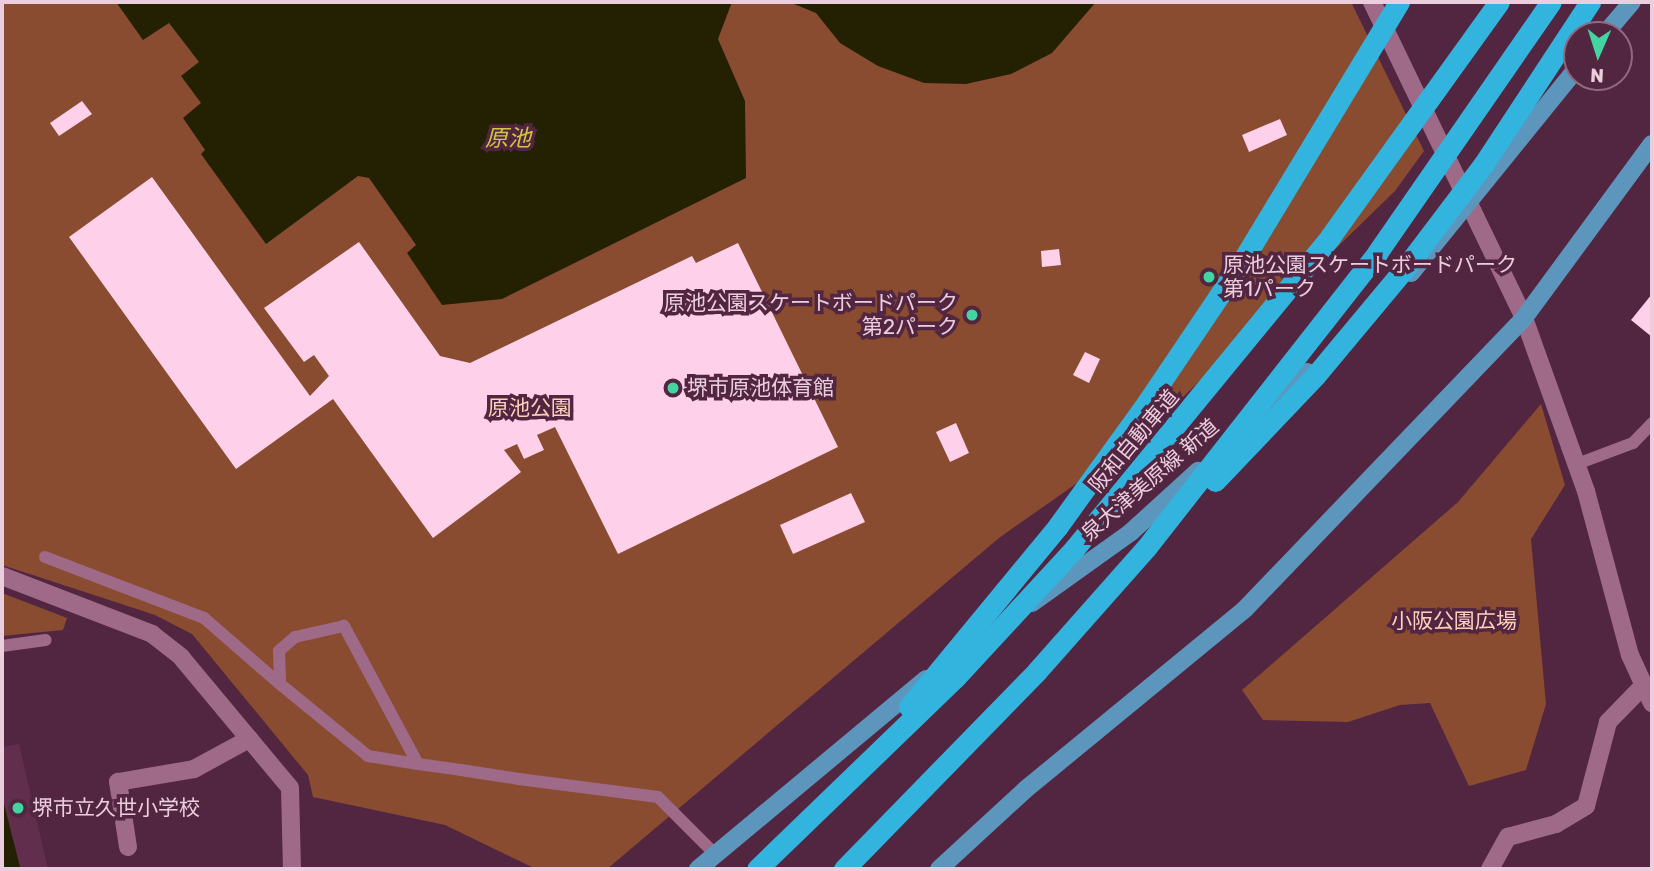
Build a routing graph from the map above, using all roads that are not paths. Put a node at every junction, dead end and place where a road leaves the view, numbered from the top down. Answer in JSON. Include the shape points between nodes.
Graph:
{"nodes":[{"id":1,"x":1372,"y":2,"type":"edge"},
{"id":2,"x":1399,"y":2,"type":"edge"},
{"id":3,"x":1499,"y":2,"type":"edge"},
{"id":4,"x":1551,"y":2,"type":"edge"},
{"id":5,"x":1590,"y":2,"type":"edge"},
{"id":6,"x":1632,"y":2,"type":"edge"},
{"id":7,"x":1616,"y":21,"type":"edge"},
{"id":8,"x":1563,"y":86,"type":"edge"},
{"id":9,"x":1652,"y":144,"type":"edge"},
{"id":10,"x":1471,"y":204,"type":"junction"},
{"id":11,"x":1524,"y":318,"type":"junction"},
{"id":12,"x":1652,"y":424,"type":"edge"},
{"id":13,"x":1577,"y":464,"type":"junction"},
{"id":14,"x":1146,"y":548,"type":"junction"},
{"id":15,"x":44,"y":558,"type":"dead end"},
{"id":16,"x":2,"y":576,"type":"edge"},
{"id":17,"x":46,"y":640,"type":"dead end"},
{"id":18,"x":2,"y":646,"type":"edge"},
{"id":19,"x":279,"y":684,"type":"junction"},
{"id":20,"x":1647,"y":695,"type":"edge"},
{"id":21,"x":249,"y":739,"type":"junction"},
{"id":22,"x":418,"y":764,"type":"junction"},
{"id":23,"x":832,"y":801,"type":"junction"},
{"id":24,"x":128,"y":848,"type":"dead end"},
{"id":25,"x":715,"y":854,"type":"junction"},
{"id":26,"x":292,"y":869,"type":"edge"},
{"id":27,"x":698,"y":869,"type":"edge"},
{"id":28,"x":757,"y":869,"type":"edge"},
{"id":29,"x":845,"y":869,"type":"edge"},
{"id":30,"x":939,"y":869,"type":"edge"},
{"id":31,"x":1490,"y":869,"type":"edge"}],
"edges":[{"from":1,"to":10,"type":"street"},
{"from":2,"to":23,"type":"highway","via":[[1241,263],[1140,412],[1058,526]]},
{"from":3,"to":23,"type":"highway","name":"阪和自動車道","via":[[1330,237],[1202,399],[955,678]]},
{"from":4,"to":14,"type":"highway","via":[[1377,253]]},
{"from":5,"to":14,"type":"highway","via":[[1405,268],[1315,376]]},
{"from":6,"to":7,"type":"main road"},
{"from":8,"to":10,"type":"main road","name":"泉大津美原線 新道"},
{"from":9,"to":11,"type":"main road"},
{"from":10,"to":11,"type":"street"},
{"from":10,"to":25,"type":"main road","name":"泉大津美原線 新道","via":[[1364,320],[1131,532],[871,719]]},
{"from":11,"to":13,"type":"street"},
{"from":11,"to":30,"type":"main road","via":[[1245,609],[1026,789]]},
{"from":12,"to":13,"type":"lane","via":[[1633,443]]},
{"from":13,"to":20,"type":"street"},
{"from":14,"to":29,"type":"highway","via":[[1037,671]]},
{"from":15,"to":19,"type":"lane","via":[[204,618]]},
{"from":16,"to":21,"type":"street","via":[[152,634],[181,657]]},
{"from":17,"to":18,"type":"lane"},
{"from":19,"to":22,"type":"lane","via":[[368,756]]},
{"from":19,"to":22,"type":"lane","via":[[279,651],[295,637],[344,626]]},
{"from":20,"to":31,"type":"street","via":[[1608,722],[1586,806],[1556,824],[1508,837]]},
{"from":21,"to":24,"type":"street","via":[[194,769],[118,782]]},
{"from":21,"to":26,"type":"street","via":[[289,788]]},
{"from":22,"to":25,"type":"lane","via":[[658,797]]},
{"from":23,"to":28,"type":"highway","name":"阪和自動車道"},
{"from":25,"to":27,"type":"main road","name":"泉大津美原線 新道"}]}
